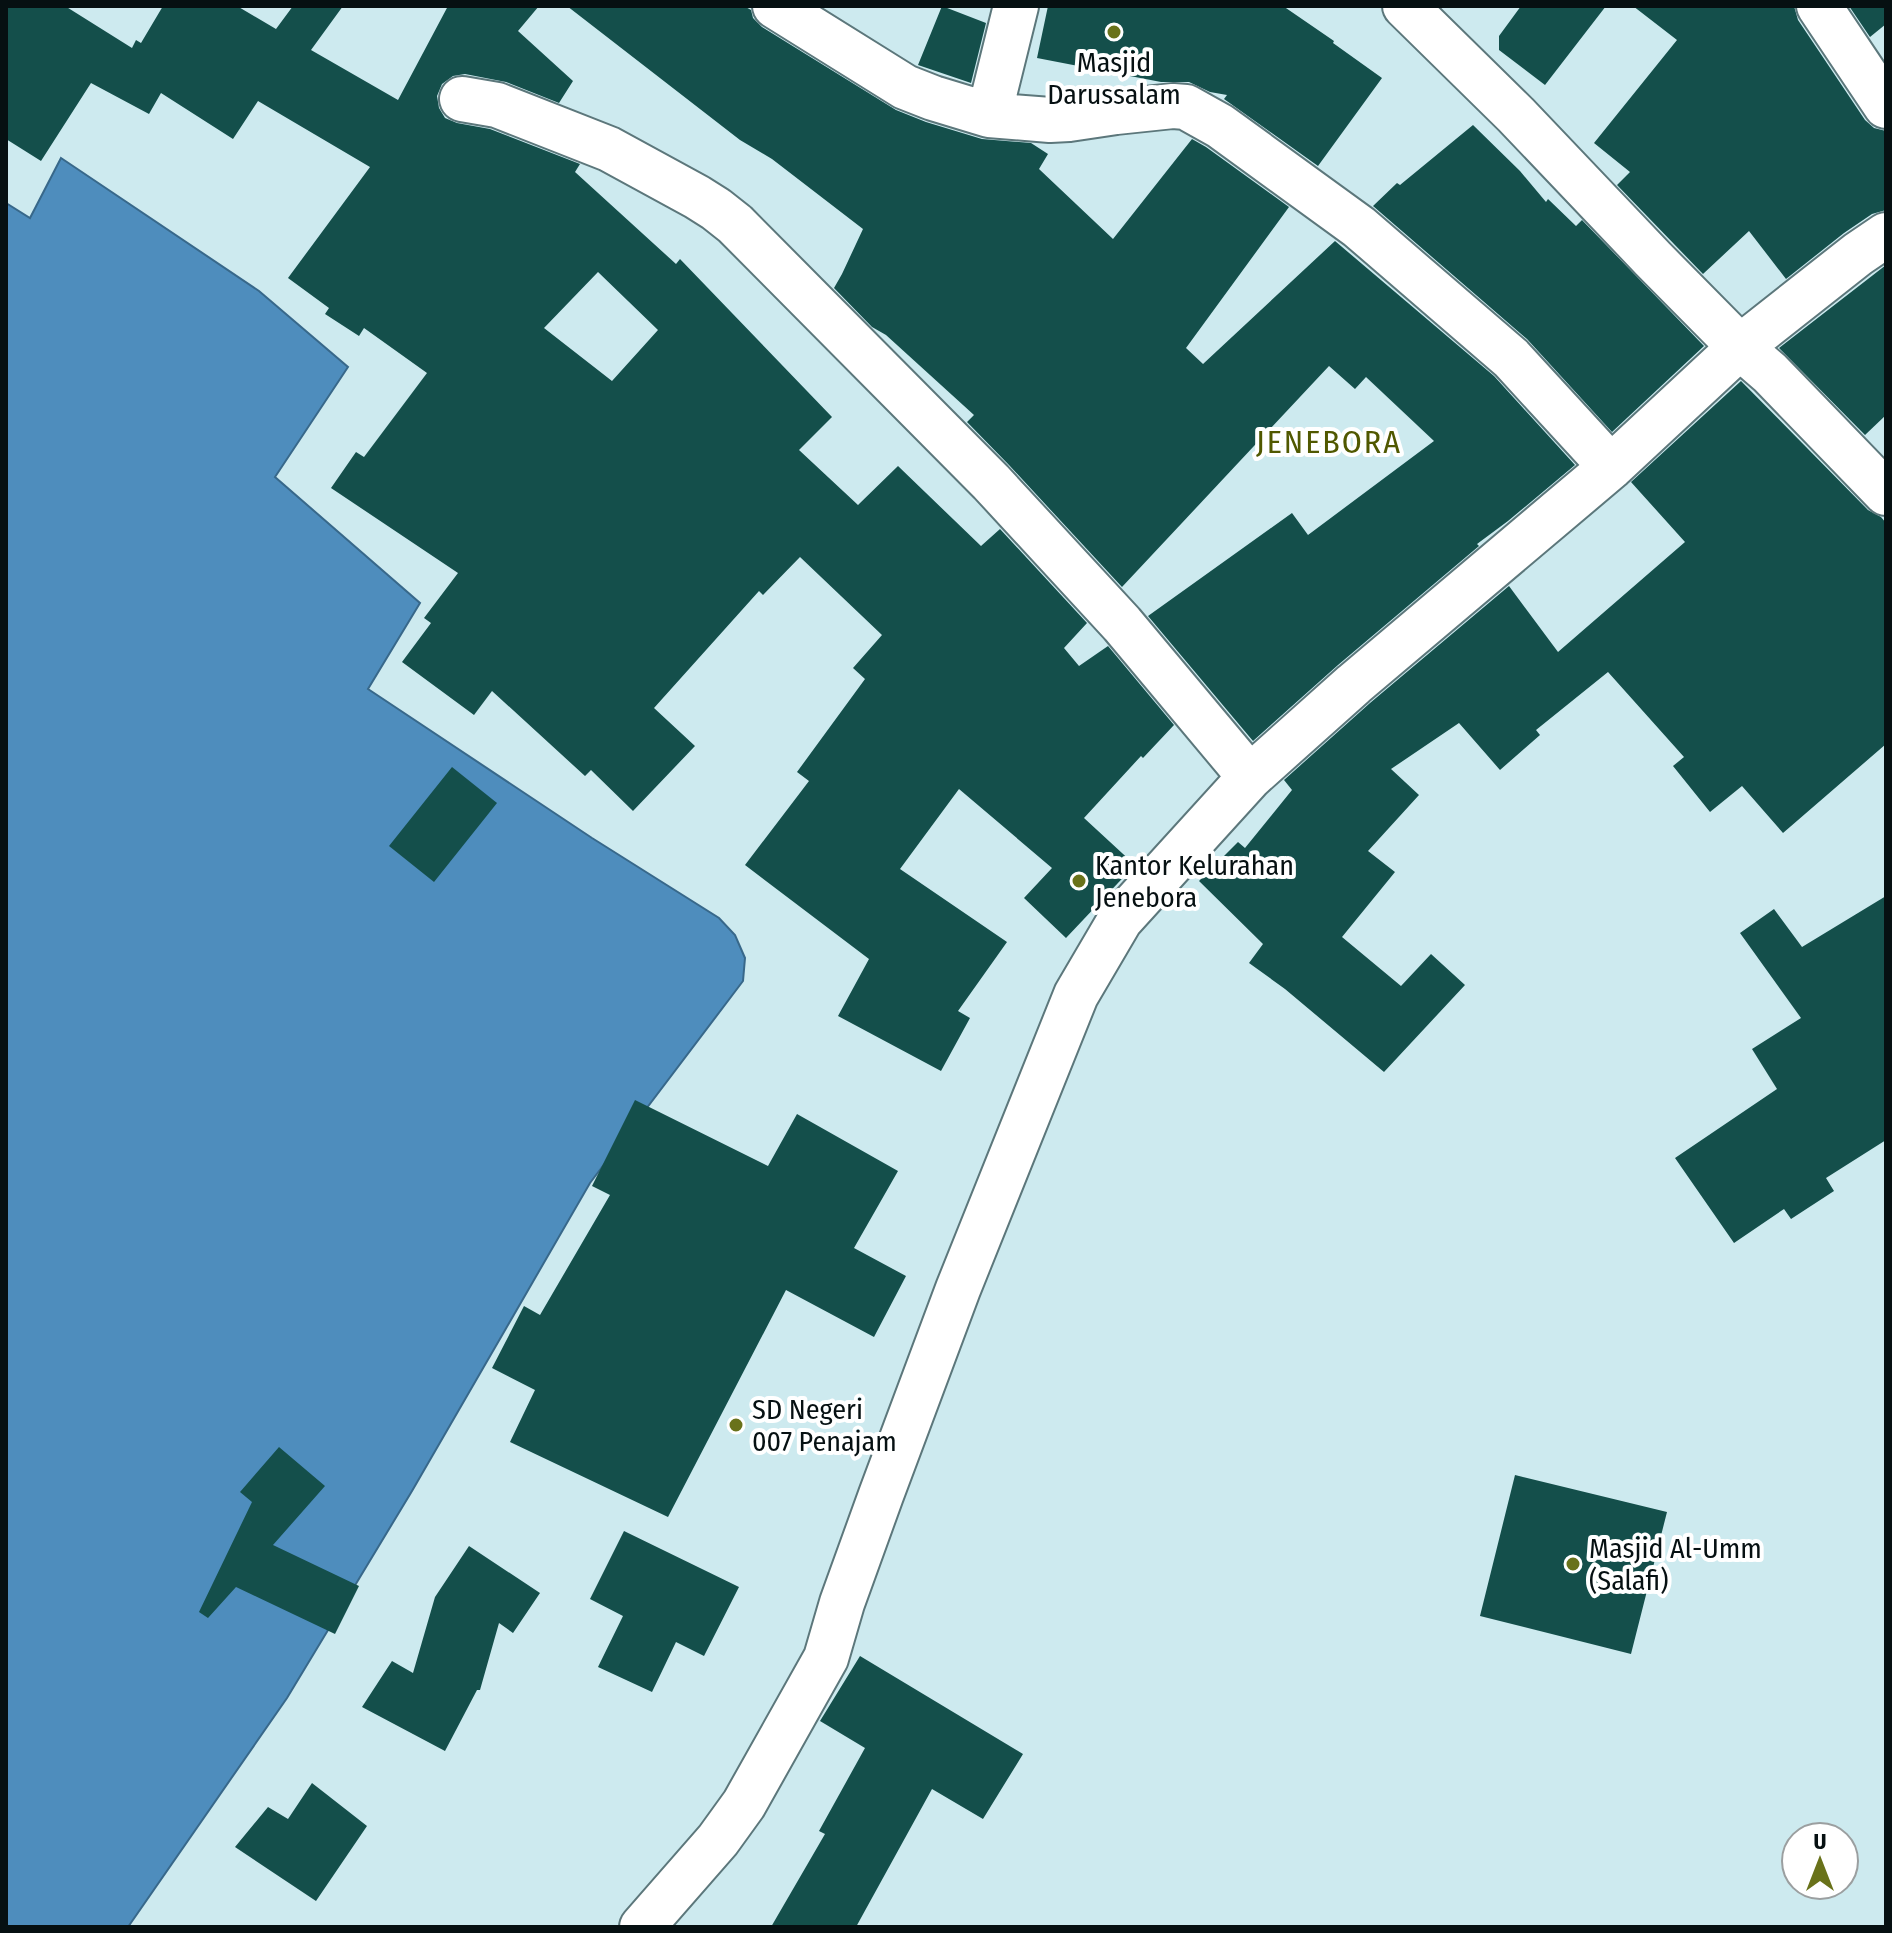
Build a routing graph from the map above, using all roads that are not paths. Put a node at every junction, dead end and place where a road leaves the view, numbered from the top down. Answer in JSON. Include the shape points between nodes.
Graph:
{"nodes":[{"id":1,"x":775,"y":6,"type":"edge"},
{"id":2,"x":1016,"y":6,"type":"edge"},
{"id":3,"x":1405,"y":6,"type":"edge"},
{"id":4,"x":1819,"y":6,"type":"edge"},
{"id":5,"x":462,"y":99,"type":"dead end"},
{"id":6,"x":1886,"y":106,"type":"edge"},
{"id":7,"x":989,"y":115,"type":"junction"},
{"id":8,"x":1886,"y":235,"type":"edge"},
{"id":9,"x":1740,"y":347,"type":"junction"},
{"id":10,"x":1611,"y":467,"type":"junction"},
{"id":11,"x":1886,"y":493,"type":"edge"},
{"id":12,"x":1250,"y":777,"type":"junction"},
{"id":13,"x":642,"y":1927,"type":"edge"}],
"edges":[{"from":1,"to":7,"type":"street","via":[[905,87]]},
{"from":2,"to":7,"type":"street"},
{"from":3,"to":9,"type":"street"},
{"from":4,"to":6,"type":"street"},
{"from":5,"to":12,"type":"street","via":[[497,105],[609,149],[735,224],[991,482],[1122,624]]},
{"from":7,"to":10,"type":"street","via":[[1050,120],[1173,106],[1193,110],[1359,227],[1511,358]]},
{"from":8,"to":9,"type":"street"},
{"from":9,"to":10,"type":"street"},
{"from":9,"to":11,"type":"street"},
{"from":10,"to":12,"type":"street"},
{"from":12,"to":13,"type":"street","via":[[1120,920],[1076,995],[958,1289],[826,1658],[744,1804]]}]}
